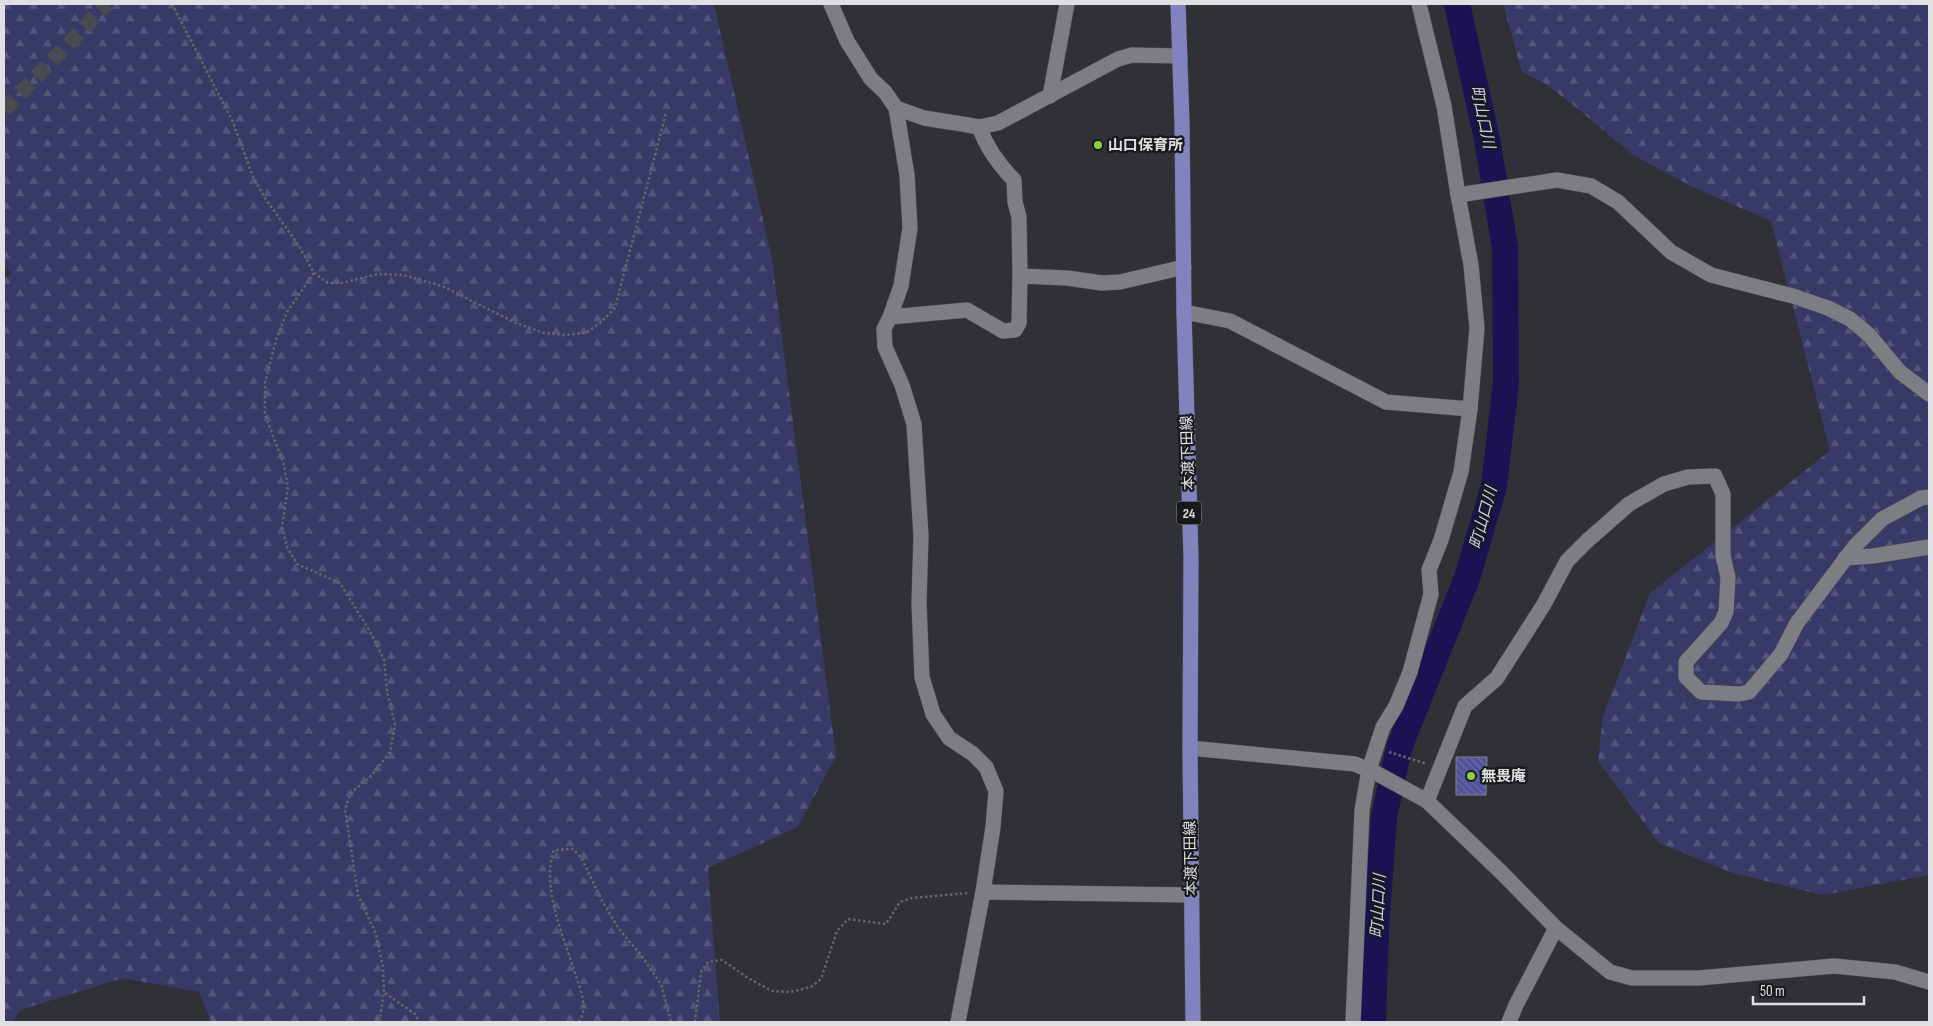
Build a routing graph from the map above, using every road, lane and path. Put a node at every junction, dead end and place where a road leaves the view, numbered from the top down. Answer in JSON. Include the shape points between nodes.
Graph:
{"nodes":[{"id":1,"x":172,"y":4,"type":"edge"},
{"id":2,"x":831,"y":4,"type":"edge"},
{"id":3,"x":1066,"y":4,"type":"edge"},
{"id":4,"x":1178,"y":4,"type":"edge"},
{"id":5,"x":1419,"y":4,"type":"edge"},
{"id":6,"x":1180,"y":56,"type":"junction"},
{"id":7,"x":1050,"y":96,"type":"junction"},
{"id":8,"x":896,"y":108,"type":"junction"},
{"id":9,"x":666,"y":113,"type":"dead end"},
{"id":10,"x":979,"y":127,"type":"junction"},
{"id":11,"x":1462,"y":194,"type":"junction"},
{"id":12,"x":1184,"y":266,"type":"junction"},
{"id":13,"x":314,"y":273,"type":"junction"},
{"id":14,"x":1020,"y":276,"type":"junction"},
{"id":15,"x":1184,"y":312,"type":"junction"},
{"id":16,"x":890,"y":317,"type":"junction"},
{"id":17,"x":1929,"y":394,"type":"edge"},
{"id":18,"x":1470,"y":409,"type":"junction"},
{"id":19,"x":1929,"y":497,"type":"edge"},
{"id":20,"x":1929,"y":547,"type":"edge"},
{"id":21,"x":1844,"y":558,"type":"junction"},
{"id":22,"x":1190,"y":748,"type":"junction"},
{"id":23,"x":1382,"y":750,"type":"dead end"},
{"id":24,"x":1426,"y":764,"type":"dead end"},
{"id":25,"x":1373,"y":772,"type":"junction"},
{"id":26,"x":1427,"y":801,"type":"junction"},
{"id":27,"x":983,"y":892,"type":"junction"},
{"id":28,"x":1192,"y":895,"type":"junction"},
{"id":29,"x":1556,"y":928,"type":"junction"},
{"id":30,"x":1929,"y":982,"type":"edge"},
{"id":31,"x":384,"y":992,"type":"junction"},
{"id":32,"x":374,"y":1022,"type":"edge"},
{"id":33,"x":419,"y":1022,"type":"edge"},
{"id":34,"x":579,"y":1022,"type":"edge"},
{"id":35,"x":671,"y":1022,"type":"edge"},
{"id":36,"x":695,"y":1022,"type":"edge"},
{"id":37,"x":958,"y":1022,"type":"edge"},
{"id":38,"x":1193,"y":1022,"type":"edge"},
{"id":39,"x":1353,"y":1022,"type":"edge"},
{"id":40,"x":1509,"y":1022,"type":"edge"}],
"edges":[{"from":1,"to":13,"type":"path","via":[[233,122],[253,177]]},
{"from":2,"to":8,"type":"street","via":[[847,41],[871,79]]},
{"from":3,"to":7,"type":"street"},
{"from":4,"to":6,"type":"main road","name":"本渡下田線","number":"24"},
{"from":5,"to":11,"type":"street"},
{"from":6,"to":7,"type":"street","via":[[1125,57]]},
{"from":6,"to":12,"type":"main road","name":"本渡下田線","number":"24"},
{"from":7,"to":10,"type":"street","via":[[998,123]]},
{"from":8,"to":10,"type":"street","via":[[924,118]]},
{"from":8,"to":16,"type":"street","via":[[907,175],[910,228],[901,286]]},
{"from":9,"to":13,"type":"path","via":[[615,308],[586,333],[544,333],[442,286],[403,275],[378,274],[328,283]]},
{"from":10,"to":14,"type":"street","via":[[987,146],[1014,180],[1019,218]]},
{"from":11,"to":17,"type":"street","via":[[1557,180],[1592,186],[1618,202],[1671,252],[1711,275],[1793,296],[1850,319],[1870,335],[1900,372]]},
{"from":11,"to":18,"type":"street","via":[[1477,328]]},
{"from":12,"to":14,"type":"street","via":[[1120,282]]},
{"from":12,"to":15,"type":"main road","name":"本渡下田線","number":"24"},
{"from":13,"to":31,"type":"path","via":[[287,312],[276,340],[265,383],[265,415],[284,465],[288,487],[282,527],[287,547],[297,564],[340,583],[384,660],[395,725],[390,752],[372,775],[351,793],[345,809],[358,895],[376,934]]},
{"from":14,"to":16,"type":"street","via":[[1019,323],[1015,330],[1003,331],[967,310]]},
{"from":15,"to":18,"type":"street","via":[[1230,321],[1386,402]]},
{"from":15,"to":22,"type":"main road","name":"本渡下田線","number":"24","via":[[1191,558]]},
{"from":16,"to":27,"type":"street","via":[[884,329],[885,347],[902,385],[914,424],[921,536],[922,677],[933,714],[949,738],[986,768],[996,791]]},
{"from":18,"to":25,"type":"street","via":[[1461,472],[1430,570],[1431,594],[1410,672],[1383,727]]},
{"from":19,"to":21,"type":"street","via":[[1882,519]]},
{"from":20,"to":21,"type":"street"},
{"from":21,"to":26,"type":"street","via":[[1797,623],[1781,654],[1749,692],[1701,692],[1686,676],[1686,662],[1721,623],[1726,612],[1728,577],[1723,556],[1723,494],[1715,476],[1688,477],[1664,484],[1629,504],[1567,562],[1498,678],[1465,706]]},
{"from":22,"to":25,"type":"street","via":[[1355,764]]},
{"from":22,"to":28,"type":"main road","name":"本渡下田線","number":"24"},
{"from":23,"to":24,"type":"path"},
{"from":25,"to":26,"type":"street"},
{"from":25,"to":39,"type":"street","via":[[1362,810]]},
{"from":26,"to":29,"type":"street"},
{"from":27,"to":28,"type":"street"},
{"from":27,"to":36,"type":"path","via":[[912,898],[900,902],[886,924],[848,919],[837,931],[821,979],[812,986],[790,992],[772,991],[722,960],[708,962],[701,972]]},
{"from":27,"to":37,"type":"street"},
{"from":28,"to":38,"type":"main road","name":"本渡下田線","number":"24"},
{"from":29,"to":30,"type":"street","via":[[1610,972],[1632,978],[1698,978],[1834,966],[1895,972]]},
{"from":29,"to":40,"type":"street"},
{"from":31,"to":32,"type":"path","via":[[380,1016]]},
{"from":31,"to":33,"type":"path","via":[[415,1014]]},
{"from":34,"to":35,"type":"path","via":[[583,1012],[581,990],[559,925],[550,886],[550,860],[554,850],[562,849],[573,849],[582,859],[619,929],[661,984]]}]}
